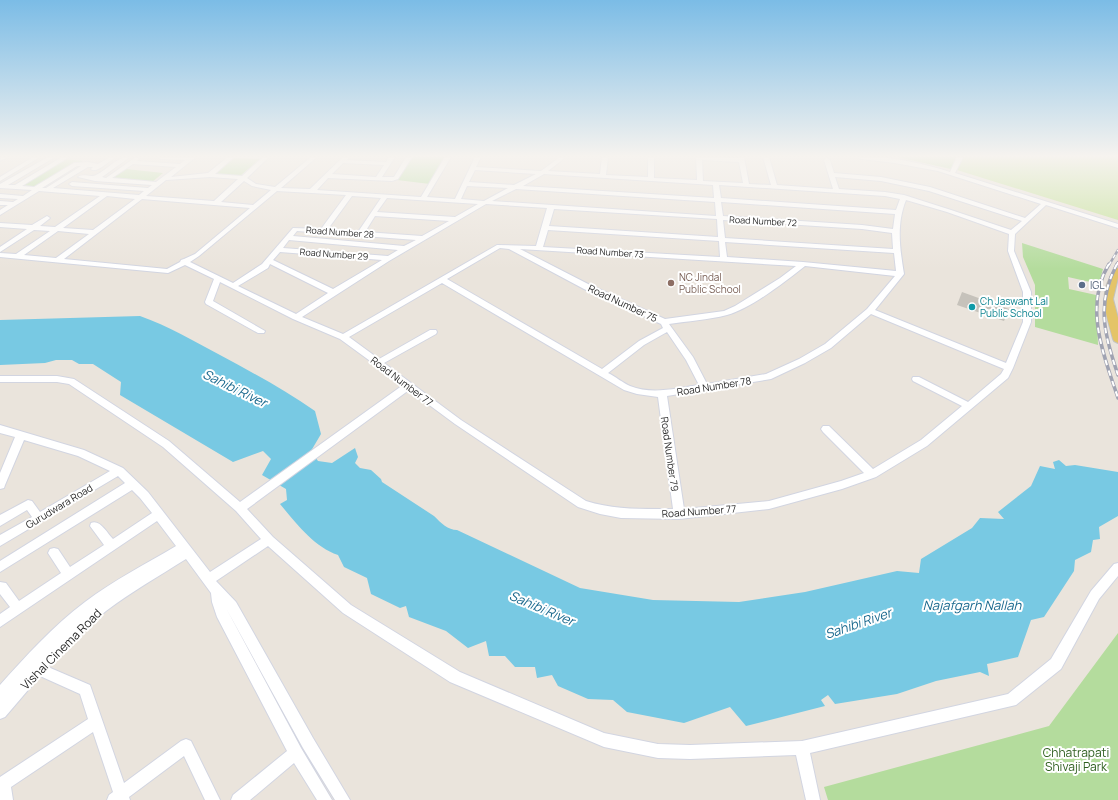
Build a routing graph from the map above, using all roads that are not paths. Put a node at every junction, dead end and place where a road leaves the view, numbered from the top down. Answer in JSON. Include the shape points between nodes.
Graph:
{"nodes":[{"id":1,"x":30,"y":194,"type":"edge"},
{"id":2,"x":98,"y":194,"type":"edge"},
{"id":3,"x":143,"y":194,"type":"edge"},
{"id":4,"x":226,"y":194,"type":"edge"},
{"id":5,"x":266,"y":194,"type":"edge"},
{"id":6,"x":268,"y":194,"type":"edge"},
{"id":7,"x":350,"y":194,"type":"edge"},
{"id":8,"x":356,"y":194,"type":"edge"},
{"id":9,"x":426,"y":194,"type":"edge"},
{"id":10,"x":460,"y":194,"type":"edge"},
{"id":11,"x":502,"y":194,"type":"edge"},
{"id":12,"x":631,"y":194,"type":"edge"},
{"id":13,"x":717,"y":194,"type":"edge"},
{"id":14,"x":887,"y":194,"type":"edge"},
{"id":15,"x":947,"y":194,"type":"edge"},
{"id":16,"x":1016,"y":194,"type":"edge"},
{"id":17,"x":1025,"y":194,"type":"edge"},
{"id":18,"x":105,"y":195,"type":"junction"},
{"id":19,"x":0,"y":196,"type":"edge"},
{"id":20,"x":385,"y":196,"type":"junction"},
{"id":21,"x":904,"y":197,"type":"junction"},
{"id":22,"x":25,"y":198,"type":"junction"},
{"id":23,"x":138,"y":198,"type":"junction"},
{"id":24,"x":423,"y":199,"type":"junction"},
{"id":25,"x":718,"y":200,"type":"junction"},
{"id":26,"x":457,"y":201,"type":"junction"},
{"id":27,"x":0,"y":203,"type":"edge"},
{"id":28,"x":483,"y":203,"type":"junction"},
{"id":29,"x":1044,"y":203,"type":"junction"},
{"id":30,"x":15,"y":204,"type":"junction"},
{"id":31,"x":216,"y":204,"type":"junction"},
{"id":32,"x":250,"y":206,"type":"junction"},
{"id":33,"x":551,"y":207,"type":"junction"},
{"id":34,"x":2,"y":211,"type":"edge"},
{"id":35,"x":898,"y":212,"type":"junction"},
{"id":36,"x":373,"y":214,"type":"junction"},
{"id":37,"x":47,"y":218,"type":"dead end"},
{"id":38,"x":455,"y":219,"type":"junction"},
{"id":39,"x":719,"y":219,"type":"junction"},
{"id":40,"x":1026,"y":220,"type":"junction"},
{"id":41,"x":1118,"y":223,"type":"edge"},
{"id":42,"x":0,"y":225,"type":"edge"},
{"id":43,"x":1118,"y":226,"type":"edge"},
{"id":44,"x":33,"y":228,"type":"junction"},
{"id":45,"x":545,"y":228,"type":"junction"},
{"id":46,"x":56,"y":230,"type":"junction"},
{"id":47,"x":323,"y":231,"type":"junction"},
{"id":48,"x":94,"y":232,"type":"junction"},
{"id":49,"x":894,"y":232,"type":"junction"},
{"id":50,"x":1012,"y":233,"type":"junction"},
{"id":51,"x":360,"y":234,"type":"junction"},
{"id":52,"x":288,"y":238,"type":"junction"},
{"id":53,"x":422,"y":238,"type":"junction"},
{"id":54,"x":722,"y":240,"type":"junction"},
{"id":55,"x":509,"y":246,"type":"junction"},
{"id":56,"x":404,"y":248,"type":"junction"},
{"id":57,"x":539,"y":248,"type":"junction"},
{"id":58,"x":0,"y":250,"type":"edge"},
{"id":59,"x":278,"y":250,"type":"junction"},
{"id":60,"x":897,"y":251,"type":"junction"},
{"id":61,"x":0,"y":255,"type":"edge"},
{"id":62,"x":17,"y":257,"type":"junction"},
{"id":63,"x":389,"y":258,"type":"junction"},
{"id":64,"x":724,"y":260,"type":"junction"},
{"id":65,"x":57,"y":261,"type":"junction"},
{"id":66,"x":183,"y":261,"type":"junction"},
{"id":67,"x":270,"y":261,"type":"junction"},
{"id":68,"x":803,"y":264,"type":"junction"},
{"id":69,"x":1118,"y":271,"type":"edge"},
{"id":70,"x":900,"y":274,"type":"junction"},
{"id":71,"x":218,"y":278,"type":"junction"},
{"id":72,"x":441,"y":279,"type":"junction"},
{"id":73,"x":234,"y":285,"type":"junction"},
{"id":74,"x":333,"y":292,"type":"junction"},
{"id":75,"x":870,"y":311,"type":"junction"},
{"id":76,"x":296,"y":317,"type":"junction"},
{"id":77,"x":666,"y":326,"type":"junction"},
{"id":78,"x":261,"y":331,"type":"dead end"},
{"id":79,"x":433,"y":332,"type":"dead end"},
{"id":80,"x":343,"y":337,"type":"junction"},
{"id":81,"x":1118,"y":339,"type":"edge"},
{"id":82,"x":378,"y":363,"type":"junction"},
{"id":83,"x":1009,"y":368,"type":"junction"},
{"id":84,"x":603,"y":374,"type":"junction"},
{"id":85,"x":0,"y":379,"type":"edge"},
{"id":86,"x":916,"y":379,"type":"dead end"},
{"id":87,"x":408,"y":386,"type":"junction"},
{"id":88,"x":704,"y":387,"type":"junction"},
{"id":89,"x":662,"y":394,"type":"junction"},
{"id":90,"x":969,"y":406,"type":"junction"},
{"id":91,"x":0,"y":429,"type":"edge"},
{"id":92,"x":826,"y":430,"type":"dead end"},
{"id":93,"x":21,"y":435,"type":"junction"},
{"id":94,"x":119,"y":471,"type":"junction"},
{"id":95,"x":872,"y":474,"type":"junction"},
{"id":96,"x":132,"y":484,"type":"junction"},
{"id":97,"x":0,"y":485,"type":"edge"},
{"id":98,"x":240,"y":508,"type":"junction"},
{"id":99,"x":159,"y":514,"type":"junction"},
{"id":100,"x":678,"y":514,"type":"junction"},
{"id":101,"x":39,"y":518,"type":"junction"},
{"id":102,"x":0,"y":521,"type":"edge"},
{"id":103,"x":95,"y":526,"type":"dead end"},
{"id":104,"x":269,"y":540,"type":"junction"},
{"id":105,"x":0,"y":541,"type":"edge"},
{"id":106,"x":112,"y":546,"type":"junction"},
{"id":107,"x":186,"y":550,"type":"junction"},
{"id":108,"x":54,"y":553,"type":"dead end"},
{"id":109,"x":0,"y":567,"type":"edge"},
{"id":110,"x":1118,"y":568,"type":"edge"},
{"id":111,"x":69,"y":575,"type":"junction"},
{"id":112,"x":209,"y":579,"type":"junction"},
{"id":113,"x":2,"y":587,"type":"dead end"},
{"id":114,"x":217,"y":591,"type":"junction"},
{"id":115,"x":18,"y":609,"type":"junction"},
{"id":116,"x":0,"y":621,"type":"edge"},
{"id":117,"x":33,"y":667,"type":"junction"},
{"id":118,"x":0,"y":695,"type":"edge"},
{"id":119,"x":0,"y":712,"type":"edge"},
{"id":120,"x":96,"y":722,"type":"junction"},
{"id":121,"x":802,"y":748,"type":"junction"},
{"id":122,"x":296,"y":753,"type":"junction"},
{"id":123,"x":119,"y":798,"type":"edge"},
{"id":124,"x":6,"y":800,"type":"edge"},
{"id":125,"x":213,"y":800,"type":"edge"},
{"id":126,"x":238,"y":800,"type":"edge"},
{"id":127,"x":325,"y":800,"type":"edge"},
{"id":128,"x":343,"y":800,"type":"edge"},
{"id":129,"x":813,"y":800,"type":"edge"}],
"edges":[{"from":1,"to":22,"type":"street"},
{"from":2,"to":18,"type":"street"},
{"from":3,"to":23,"type":"street"},
{"from":4,"to":31,"type":"street"},
{"from":5,"to":32,"type":"street"},
{"from":6,"to":66,"type":"street","via":[[197,255]]},
{"from":7,"to":47,"type":"street"},
{"from":8,"to":20,"type":"street","name":"Road Number 72"},
{"from":9,"to":24,"type":"street"},
{"from":10,"to":26,"type":"street"},
{"from":11,"to":28,"type":"street"},
{"from":12,"to":25,"type":"street"},
{"from":13,"to":25,"type":"street"},
{"from":14,"to":21,"type":"street"},
{"from":15,"to":40,"type":"street"},
{"from":16,"to":29,"type":"street"},
{"from":17,"to":41,"type":"street"},
{"from":18,"to":23,"type":"street"},
{"from":18,"to":46,"type":"street"},
{"from":19,"to":22,"type":"street"},
{"from":20,"to":24,"type":"street","name":"Road Number 72"},
{"from":20,"to":36,"type":"street"},
{"from":21,"to":35,"type":"street"},
{"from":21,"to":50,"type":"street"},
{"from":22,"to":30,"type":"street"},
{"from":23,"to":31,"type":"street"},
{"from":23,"to":48,"type":"street"},
{"from":24,"to":26,"type":"street","name":"Road Number 72"},
{"from":25,"to":35,"type":"street"},
{"from":25,"to":39,"type":"street"},
{"from":26,"to":28,"type":"street","name":"Road Number 72"},
{"from":27,"to":30,"type":"street"},
{"from":28,"to":33,"type":"street","name":"Road Number 72"},
{"from":28,"to":38,"type":"street"},
{"from":29,"to":40,"type":"street"},
{"from":29,"to":43,"type":"street"},
{"from":30,"to":34,"type":"street"},
{"from":31,"to":32,"type":"street"},
{"from":32,"to":66,"type":"street"},
{"from":33,"to":39,"type":"street","name":"Road Number 72"},
{"from":33,"to":45,"type":"street"},
{"from":35,"to":49,"type":"street"},
{"from":36,"to":38,"type":"street"},
{"from":36,"to":51,"type":"street"},
{"from":37,"to":44,"type":"street"},
{"from":38,"to":53,"type":"street"},
{"from":39,"to":49,"type":"street","name":"Road Number 72","via":[[862,227]]},
{"from":39,"to":54,"type":"street"},
{"from":40,"to":50,"type":"street"},
{"from":42,"to":44,"type":"street"},
{"from":44,"to":46,"type":"street"},
{"from":44,"to":58,"type":"street"},
{"from":45,"to":54,"type":"street"},
{"from":45,"to":57,"type":"street"},
{"from":46,"to":48,"type":"street"},
{"from":46,"to":62,"type":"street"},
{"from":47,"to":51,"type":"street","name":"Road Number 28"},
{"from":47,"to":52,"type":"street","name":"Road Number 28","via":[[295,229]]},
{"from":48,"to":65,"type":"street"},
{"from":49,"to":60,"type":"street"},
{"from":50,"to":83,"type":"street","name":"Road Number 77","via":[[1011,251],[1027,292],[1027,322]]},
{"from":51,"to":53,"type":"street","name":"Road Number 28"},
{"from":52,"to":56,"type":"street"},
{"from":52,"to":59,"type":"street","name":"Road Number 28"},
{"from":53,"to":56,"type":"street"},
{"from":54,"to":60,"type":"street"},
{"from":54,"to":64,"type":"street"},
{"from":55,"to":57,"type":"street","name":"Road Number 73"},
{"from":55,"to":72,"type":"street","name":"Road Number 73","via":[[497,247]]},
{"from":55,"to":77,"type":"street","name":"Road Number 75"},
{"from":56,"to":63,"type":"street"},
{"from":57,"to":64,"type":"street","name":"Road Number 73"},
{"from":59,"to":63,"type":"street","name":"Road Number 29"},
{"from":59,"to":67,"type":"street","name":"Road Number 28"},
{"from":60,"to":70,"type":"street"},
{"from":61,"to":62,"type":"street"},
{"from":62,"to":65,"type":"street"},
{"from":63,"to":74,"type":"street"},
{"from":64,"to":68,"type":"street","name":"Road Number 73"},
{"from":65,"to":66,"type":"street","via":[[168,271]]},
{"from":66,"to":71,"type":"street","name":"Road Number 77"},
{"from":67,"to":73,"type":"street","name":"Road Number 28"},
{"from":67,"to":74,"type":"street"},
{"from":68,"to":70,"type":"street","name":"Road Number 73"},
{"from":68,"to":77,"type":"street","name":"Road Number 75","via":[[738,308]]},
{"from":69,"to":81,"type":"main road","via":[[1112,280],[1108,299]]},
{"from":70,"to":75,"type":"street","name":"Road Number 78"},
{"from":71,"to":73,"type":"street","name":"Road Number 77"},
{"from":71,"to":78,"type":"street","via":[[209,302]]},
{"from":72,"to":80,"type":"street","name":"Road Number 73"},
{"from":72,"to":84,"type":"street","name":"Road Number 78"},
{"from":73,"to":76,"type":"street","name":"Road Number 77"},
{"from":74,"to":76,"type":"street"},
{"from":75,"to":83,"type":"street"},
{"from":75,"to":88,"type":"street","name":"Road Number 78","via":[[828,346],[768,377]]},
{"from":76,"to":80,"type":"street","name":"Road Number 77"},
{"from":77,"to":84,"type":"street"},
{"from":77,"to":88,"type":"street","via":[[690,359]]},
{"from":79,"to":82,"type":"street"},
{"from":80,"to":82,"type":"street","name":"Road Number 77"},
{"from":82,"to":87,"type":"street","name":"Road Number 77"},
{"from":83,"to":90,"type":"street","name":"Road Number 77","via":[[1005,376]]},
{"from":84,"to":89,"type":"street","name":"Road Number 78","via":[[627,388]]},
{"from":85,"to":98,"type":"street","via":[[36,378],[71,381],[166,444]]},
{"from":86,"to":90,"type":"street"},
{"from":87,"to":98,"type":"street"},
{"from":87,"to":100,"type":"street","name":"Road Number 77","via":[[582,504],[621,513]]},
{"from":88,"to":89,"type":"street","name":"Road Number 78"},
{"from":89,"to":100,"type":"street","name":"Road Number 79"},
{"from":90,"to":95,"type":"street","name":"Road Number 77","via":[[924,444]]},
{"from":91,"to":93,"type":"street"},
{"from":92,"to":95,"type":"street"},
{"from":93,"to":94,"type":"street","via":[[81,453]]},
{"from":93,"to":97,"type":"street"},
{"from":94,"to":96,"type":"street"},
{"from":94,"to":101,"type":"street","name":"Gurudwara Road"},
{"from":95,"to":100,"type":"street","name":"Road Number 77","via":[[769,505]]},
{"from":96,"to":99,"type":"street"},
{"from":96,"to":109,"type":"street"},
{"from":98,"to":104,"type":"street"},
{"from":99,"to":106,"type":"street"},
{"from":99,"to":107,"type":"street"},
{"from":101,"to":102,"type":"street","via":[[28,504]]},
{"from":101,"to":105,"type":"street","name":"Gurudwara Road"},
{"from":103,"to":106,"type":"street"},
{"from":104,"to":112,"type":"street"},
{"from":104,"to":121,"type":"street","via":[[347,609],[455,677],[604,740],[658,751],[730,752]]},
{"from":106,"to":111,"type":"street"},
{"from":107,"to":112,"type":"street"},
{"from":107,"to":117,"type":"street","name":"Vishal Cinema Road","via":[[116,596]]},
{"from":108,"to":111,"type":"street"},
{"from":110,"to":121,"type":"street","via":[[1096,595],[1056,664],[1011,700]]},
{"from":111,"to":115,"type":"street"},
{"from":112,"to":114,"type":"street"},
{"from":113,"to":115,"type":"street"},
{"from":114,"to":122,"type":"street","via":[[220,612]]},
{"from":114,"to":128,"type":"street","via":[[232,606]]},
{"from":115,"to":116,"type":"street"},
{"from":117,"to":118,"type":"street","name":"Vishal Cinema Road"},
{"from":117,"to":119,"type":"street","name":"Vishal Cinema Road"},
{"from":117,"to":120,"type":"street","via":[[85,690]]},
{"from":120,"to":123,"type":"street"},
{"from":120,"to":124,"type":"street","via":[[3,784]]},
{"from":121,"to":129,"type":"street"},
{"from":122,"to":126,"type":"street"},
{"from":122,"to":127,"type":"street"},
{"from":123,"to":125,"type":"street","via":[[186,746]]}]}
